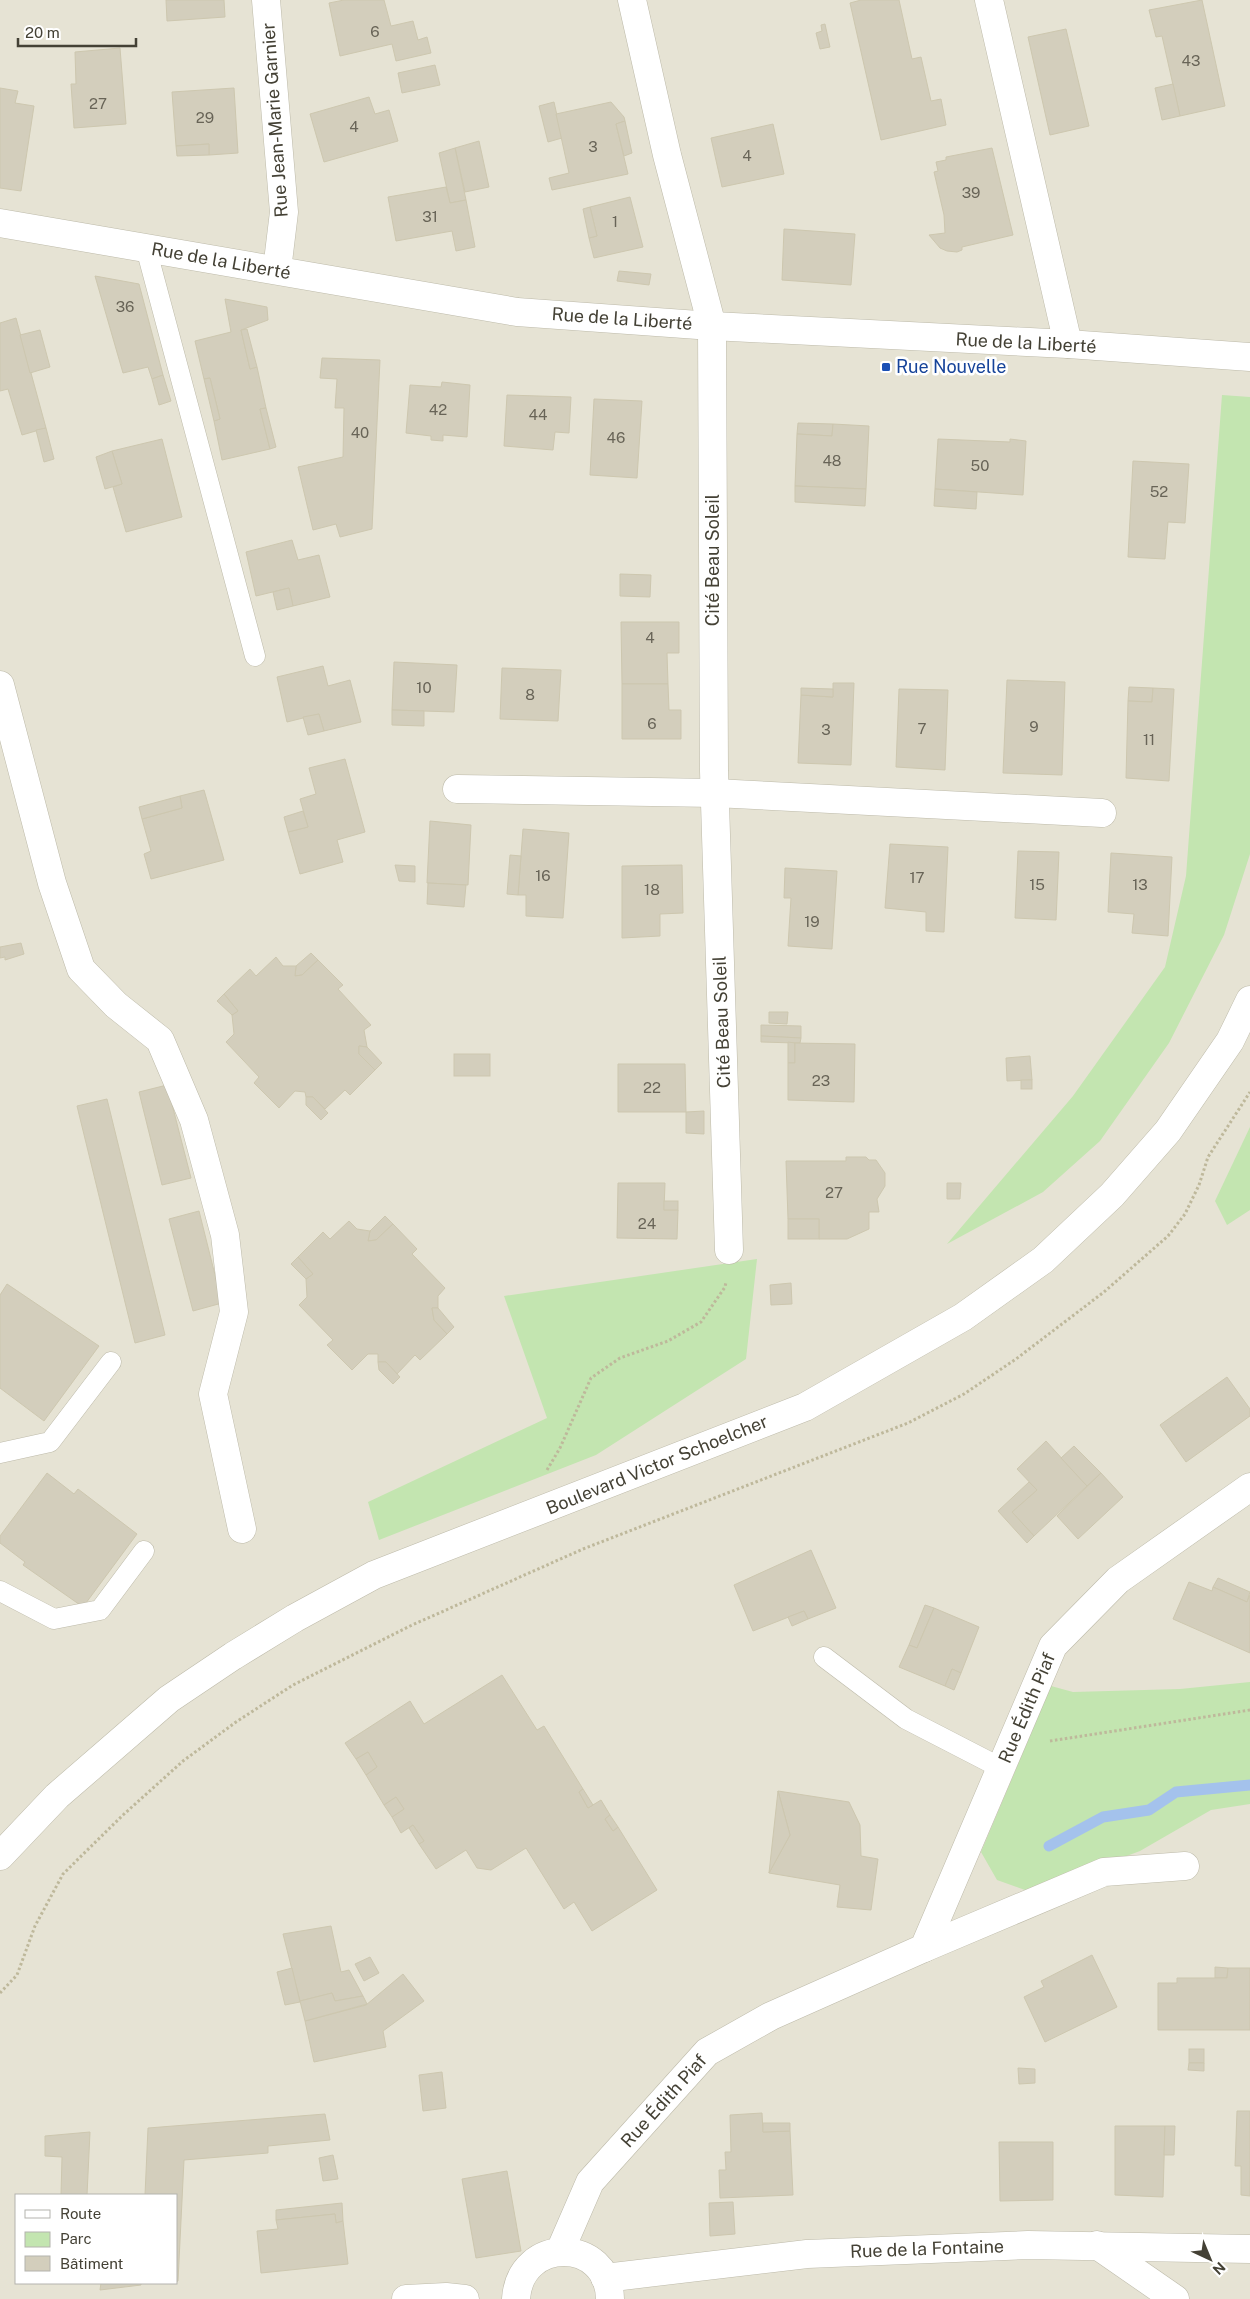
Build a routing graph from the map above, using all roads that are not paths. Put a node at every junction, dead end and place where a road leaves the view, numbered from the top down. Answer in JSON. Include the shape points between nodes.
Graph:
{"nodes":[{"id":1,"x":266,"y":0,"type":"edge"},
{"id":2,"x":632,"y":0,"type":"edge"},
{"id":3,"x":989,"y":0,"type":"edge"},
{"id":4,"x":0,"y":223,"type":"edge"},
{"id":5,"x":146,"y":248,"type":"junction"},
{"id":6,"x":277,"y":270,"type":"junction"},
{"id":7,"x":712,"y":326,"type":"junction"},
{"id":8,"x":1068,"y":344,"type":"junction"},
{"id":9,"x":1250,"y":357,"type":"edge"},
{"id":10,"x":255,"y":656,"type":"dead end"},
{"id":11,"x":0,"y":685,"type":"edge"},
{"id":12,"x":456,"y":789,"type":"dead end"},
{"id":13,"x":714,"y":793,"type":"junction"},
{"id":14,"x":1102,"y":813,"type":"dead end"},
{"id":15,"x":1250,"y":1000,"type":"edge"},
{"id":16,"x":729,"y":1250,"type":"road end"},
{"id":17,"x":110,"y":1362,"type":"dead end"},
{"id":18,"x":0,"y":1453,"type":"edge"},
{"id":19,"x":1250,"y":1487,"type":"edge"},
{"id":20,"x":242,"y":1529,"type":"dead end"},
{"id":21,"x":144,"y":1551,"type":"dead end"},
{"id":22,"x":0,"y":1591,"type":"edge"},
{"id":23,"x":824,"y":1657,"type":"dead end"},
{"id":24,"x":1005,"y":1758,"type":"junction"},
{"id":25,"x":0,"y":1856,"type":"edge"},
{"id":26,"x":1185,"y":1866,"type":"dead end"},
{"id":27,"x":924,"y":1948,"type":"junction"},
{"id":28,"x":1097,"y":2245,"type":"junction"},
{"id":29,"x":1250,"y":2249,"type":"edge"},
{"id":30,"x":560,"y":2251,"type":"junction"},
{"id":31,"x":607,"y":2288,"type":"edge"},
{"id":32,"x":406,"y":2299,"type":"edge"},
{"id":33,"x":465,"y":2299,"type":"edge"},
{"id":34,"x":516,"y":2299,"type":"edge"},
{"id":35,"x":1175,"y":2299,"type":"edge"}],
"edges":[{"from":1,"to":6,"type":"street","name":"Rue Jean-Marie Garnier","via":[[284,212]]},
{"from":2,"to":7,"type":"street","via":[[667,155]]},
{"from":3,"to":8,"type":"street"},
{"from":4,"to":5,"type":"street","name":"Rue de la Liberté"},
{"from":5,"to":6,"type":"street","name":"Rue de la Liberté"},
{"from":5,"to":10,"type":"lane"},
{"from":6,"to":7,"type":"street","name":"Rue de la Liberté","via":[[517,312]]},
{"from":7,"to":8,"type":"street","name":"Rue de la Liberté"},
{"from":7,"to":13,"type":"street","name":"Cité Beau Soleil"},
{"from":8,"to":9,"type":"street","name":"Rue de la Liberté"},
{"from":11,"to":20,"type":"street","via":[[52,883],[81,969],[116,1005],[160,1040],[194,1120],[224,1236],[234,1312],[213,1394]]},
{"from":12,"to":13,"type":"street"},
{"from":13,"to":14,"type":"street"},
{"from":13,"to":16,"type":"street","name":"Cité Beau Soleil"},
{"from":15,"to":25,"type":"street","name":"Boulevard Victor Schoelcher","via":[[1230,1040],[1168,1131],[1112,1195],[1042,1260],[963,1317],[805,1406],[374,1575],[295,1618],[232,1656],[162,1706],[57,1796]]},
{"from":17,"to":18,"type":"lane","via":[[50,1442]]},
{"from":19,"to":24,"type":"street","name":"Rue Édith Piaf","via":[[1118,1580],[1053,1646]]},
{"from":21,"to":22,"type":"lane","via":[[100,1610],[54,1619]]},
{"from":23,"to":24,"type":"lane","via":[[906,1719]]},
{"from":24,"to":27,"type":"street","name":"Rue Édith Piaf"},
{"from":26,"to":27,"type":"street","name":"Rue Édith Piaf","via":[[1104,1872]]},
{"from":27,"to":30,"type":"street","name":"Rue Édith Piaf","via":[[771,2016],[706,2052],[590,2182]]},
{"from":28,"to":29,"type":"street","name":"Rue de la Fontaine"},
{"from":28,"to":31,"type":"street","name":"Rue de la Fontaine","via":[[807,2254]]},
{"from":28,"to":35,"type":"street"},
{"from":30,"to":31,"type":"street","via":[[574,2252],[598,2266]]},
{"from":30,"to":34,"type":"street","via":[[532,2262],[522,2274],[516,2288]]},
{"from":32,"to":33,"type":"street"}]}
